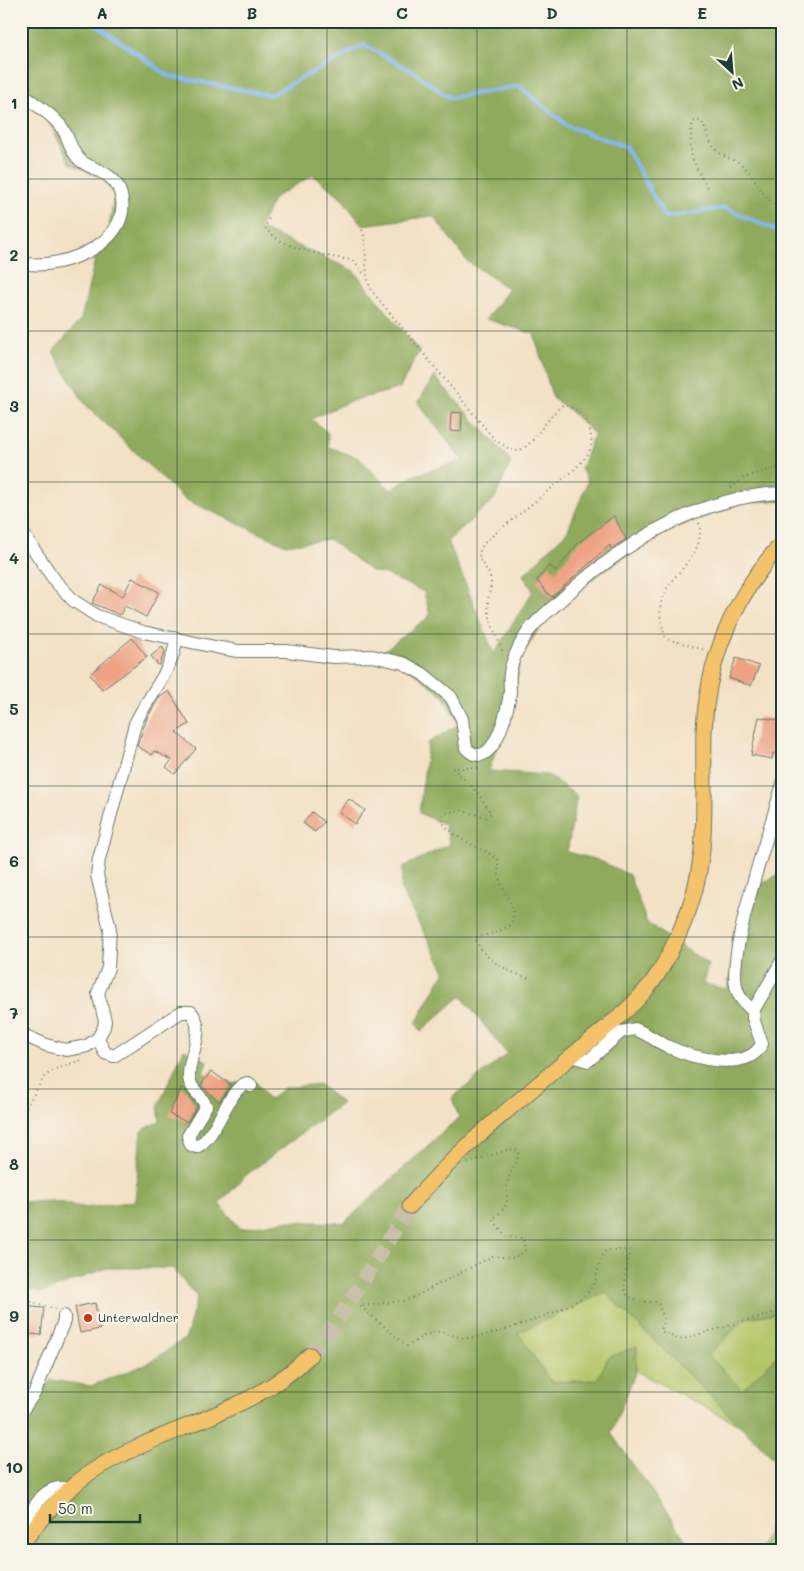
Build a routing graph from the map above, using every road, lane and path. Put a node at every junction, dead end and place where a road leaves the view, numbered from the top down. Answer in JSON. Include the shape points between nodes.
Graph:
{"nodes":[{"id":1,"x":21,"y":94,"type":"edge"},
{"id":2,"x":707,"y":187,"type":"dead end"},
{"id":3,"x":783,"y":210,"type":"edge"},
{"id":4,"x":269,"y":219,"type":"dead end"},
{"id":5,"x":362,"y":230,"type":"dead end"},
{"id":6,"x":21,"y":264,"type":"edge"},
{"id":7,"x":366,"y":276,"type":"junction"},
{"id":8,"x":783,"y":466,"type":"edge"},
{"id":9,"x":783,"y":493,"type":"edge"},
{"id":10,"x":722,"y":502,"type":"junction"},
{"id":11,"x":695,"y":512,"type":"junction"},
{"id":12,"x":21,"y":530,"type":"edge"},
{"id":13,"x":783,"y":542,"type":"edge"},
{"id":14,"x":176,"y":638,"type":"junction"},
{"id":15,"x":716,"y":653,"type":"junction"},
{"id":16,"x":510,"y":673,"type":"junction"},
{"id":17,"x":481,"y":756,"type":"junction"},
{"id":18,"x":783,"y":782,"type":"edge"},
{"id":19,"x":783,"y":959,"type":"edge"},
{"id":20,"x":531,"y":979,"type":"dead end"},
{"id":21,"x":753,"y":1011,"type":"junction"},
{"id":22,"x":21,"y":1034,"type":"edge"},
{"id":23,"x":92,"y":1042,"type":"junction"},
{"id":24,"x":572,"y":1056,"type":"junction"},
{"id":25,"x":251,"y":1086,"type":"dead end"},
{"id":26,"x":21,"y":1116,"type":"edge"},
{"id":27,"x":446,"y":1165,"type":"junction"},
{"id":28,"x":410,"y":1206,"type":"tunnel mouth"},
{"id":29,"x":21,"y":1299,"type":"edge"},
{"id":30,"x":783,"y":1310,"type":"edge"},
{"id":31,"x":64,"y":1316,"type":"joint"},
{"id":32,"x":310,"y":1355,"type":"tunnel mouth"},
{"id":33,"x":21,"y":1412,"type":"edge"},
{"id":34,"x":70,"y":1489,"type":"junction"},
{"id":35,"x":21,"y":1529,"type":"edge"},
{"id":36,"x":21,"y":1545,"type":"edge"}],
"edges":[{"from":1,"to":6,"type":"street","via":[[59,124],[81,160],[116,182],[122,205],[112,233],[90,251],[54,264]]},
{"from":2,"to":3,"type":"path","via":[[690,153],[692,122],[696,120],[702,122],[714,148],[740,163],[752,174],[768,201]]},
{"from":4,"to":7,"type":"path","via":[[265,227],[270,235],[311,253],[351,260]]},
{"from":5,"to":7,"type":"path"},
{"from":7,"to":16,"type":"path","via":[[380,302],[469,406],[488,433],[504,446],[519,452],[525,448],[563,405],[574,409],[589,427],[589,452],[573,471],[486,540],[479,552],[479,560],[491,582],[489,610]]},
{"from":8,"to":10,"type":"path","via":[[743,478],[725,493]]},
{"from":9,"to":10,"type":"street","via":[[757,494]]},
{"from":10,"to":11,"type":"street"},
{"from":11,"to":15,"type":"path","via":[[702,534],[698,546],[664,593],[660,612],[667,639]]},
{"from":11,"to":16,"type":"street","via":[[665,524],[591,573],[530,628],[515,654]]},
{"from":12,"to":14,"type":"street","via":[[56,582],[74,601],[97,616],[143,632]]},
{"from":13,"to":15,"type":"main road","via":[[759,568],[739,601]]},
{"from":14,"to":17,"type":"street","via":[[238,651],[372,656],[403,662],[451,696],[462,719],[466,748]]},
{"from":14,"to":23,"type":"street","via":[[175,649],[135,724],[98,859],[97,875],[110,929],[108,968],[98,993],[105,1020]]},
{"from":15,"to":24,"type":"main road","via":[[704,731],[704,848],[696,891],[681,930],[652,983]]},
{"from":16,"to":17,"type":"street","via":[[510,693],[504,716],[491,749]]},
{"from":17,"to":20,"type":"path","via":[[484,760],[482,766],[453,768],[477,792],[491,813],[486,817],[459,810],[443,814],[442,821],[461,840],[498,860],[502,887],[515,914],[511,926],[475,938],[478,948],[510,972]]},
{"from":18,"to":21,"type":"street","via":[[748,902],[736,961],[736,990]]},
{"from":19,"to":21,"type":"street"},
{"from":21,"to":24,"type":"street","via":[[762,1044],[758,1051],[743,1061],[696,1056],[668,1047],[635,1029],[621,1032],[588,1061]]},
{"from":22,"to":23,"type":"street","via":[[66,1050]]},
{"from":23,"to":25,"type":"street","via":[[114,1056],[181,1012],[191,1012],[197,1019],[198,1030],[188,1075],[192,1087],[206,1106],[188,1136],[191,1145],[196,1147],[219,1122],[235,1091],[247,1083]]},
{"from":23,"to":26,"type":"path","via":[[80,1061],[44,1077]]},
{"from":24,"to":27,"type":"main road"},
{"from":27,"to":28,"type":"main road"},
{"from":27,"to":30,"type":"path","via":[[470,1163],[510,1149],[518,1150],[519,1161],[508,1180],[506,1204],[493,1218],[506,1237],[523,1238],[525,1251],[514,1258],[493,1256],[408,1300],[360,1306],[407,1346],[435,1332],[468,1338],[520,1325],[554,1312],[585,1295],[598,1280],[598,1260],[606,1250],[630,1250],[623,1280],[628,1296],[636,1302],[658,1302],[664,1320],[661,1331],[679,1340]]},
{"from":29,"to":31,"type":"path","via":[[58,1309]]},
{"from":31,"to":33,"type":"street","via":[[35,1392]]},
{"from":32,"to":34,"type":"main road","via":[[297,1369],[262,1392],[138,1446],[100,1466]]},
{"from":34,"to":35,"type":"street","via":[[59,1487],[47,1492]]},
{"from":34,"to":36,"type":"main road"}]}
